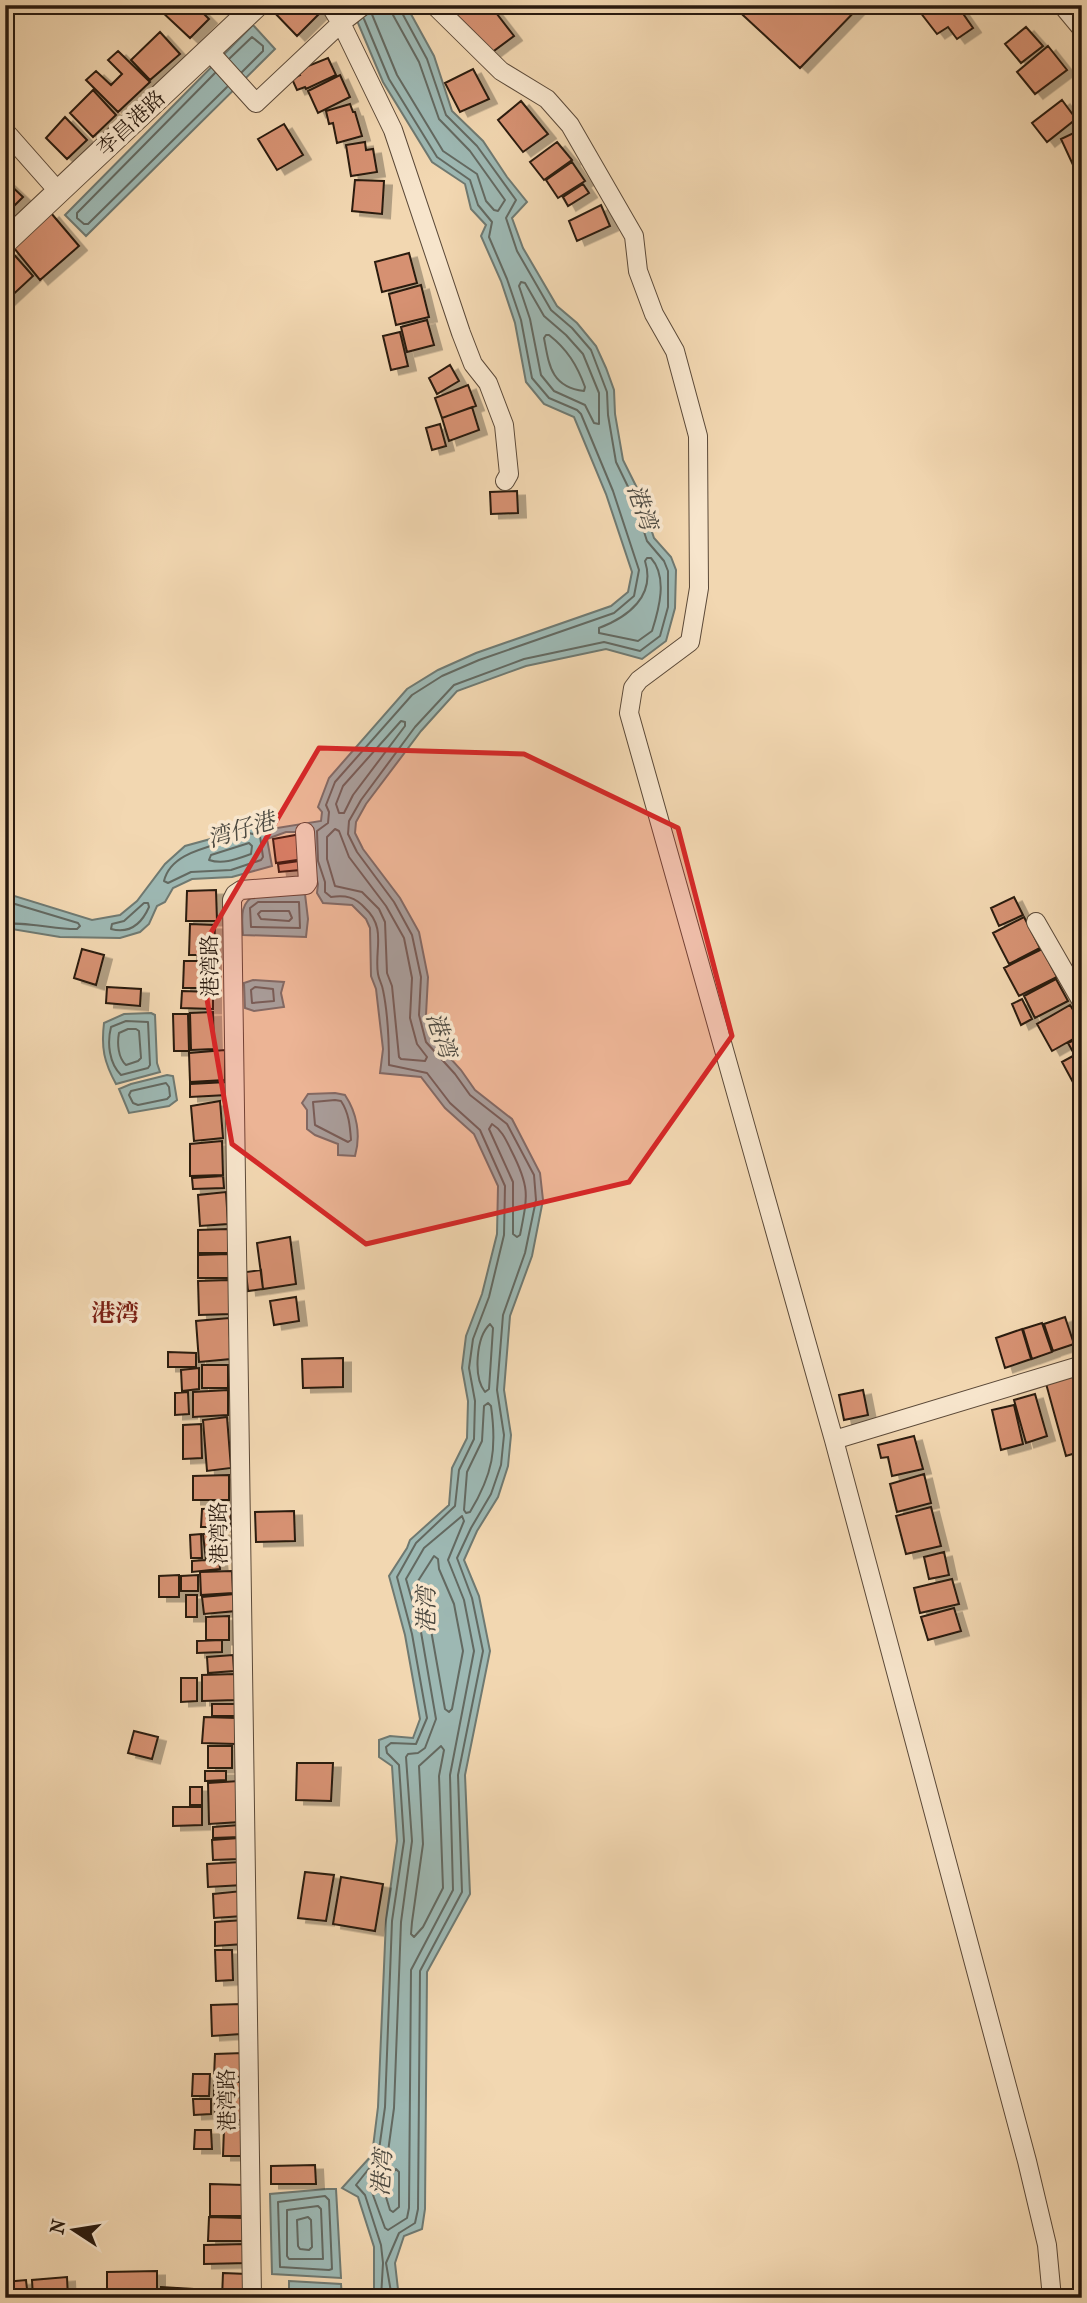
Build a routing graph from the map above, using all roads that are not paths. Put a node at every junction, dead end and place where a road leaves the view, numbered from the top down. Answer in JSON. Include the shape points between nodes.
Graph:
{"nodes":[{"id":1,"x":257,"y":5,"type":"edge"},
{"id":2,"x":434,"y":5,"type":"edge"},
{"id":3,"x":1062,"y":5,"type":"edge"},
{"id":4,"x":345,"y":12,"type":"edge"},
{"id":5,"x":1082,"y":29,"type":"edge"},
{"id":6,"x":212,"y":55,"type":"junction"},
{"id":7,"x":5,"y":131,"type":"edge"},
{"id":8,"x":58,"y":191,"type":"junction"},
{"id":9,"x":5,"y":242,"type":"edge"},
{"id":10,"x":505,"y":481,"type":"dead end"},
{"id":11,"x":305,"y":832,"type":"dead end"},
{"id":12,"x":1037,"y":922,"type":"dead end"},
{"id":13,"x":1082,"y":1002,"type":"edge"},
{"id":14,"x":1082,"y":1365,"type":"edge"},
{"id":15,"x":834,"y":1440,"type":"junction"},
{"id":16,"x":252,"y":2298,"type":"edge"},
{"id":17,"x":1052,"y":2298,"type":"edge"}],
"edges":[{"from":1,"to":6,"type":"street","name":"李昌港路"},
{"from":2,"to":15,"type":"street","via":[[501,71],[547,99],[570,125],[634,236],[638,271],[654,314],[675,351],[698,436],[699,588],[690,642],[639,680],[629,713]]},
{"from":3,"to":5,"type":"street"},
{"from":4,"to":6,"type":"street","via":[[256,103]]},
{"from":4,"to":10,"type":"street","via":[[393,130],[461,333],[504,425],[509,474]]},
{"from":6,"to":8,"type":"street","name":"李昌港路"},
{"from":7,"to":8,"type":"street"},
{"from":8,"to":9,"type":"street","name":"李昌港路"},
{"from":11,"to":16,"type":"street","name":"港湾路","via":[[306,885],[242,890],[232,900]]},
{"from":12,"to":13,"type":"street"},
{"from":14,"to":15,"type":"street"},
{"from":15,"to":17,"type":"street","via":[[1027,2161],[1047,2245]]}]}
